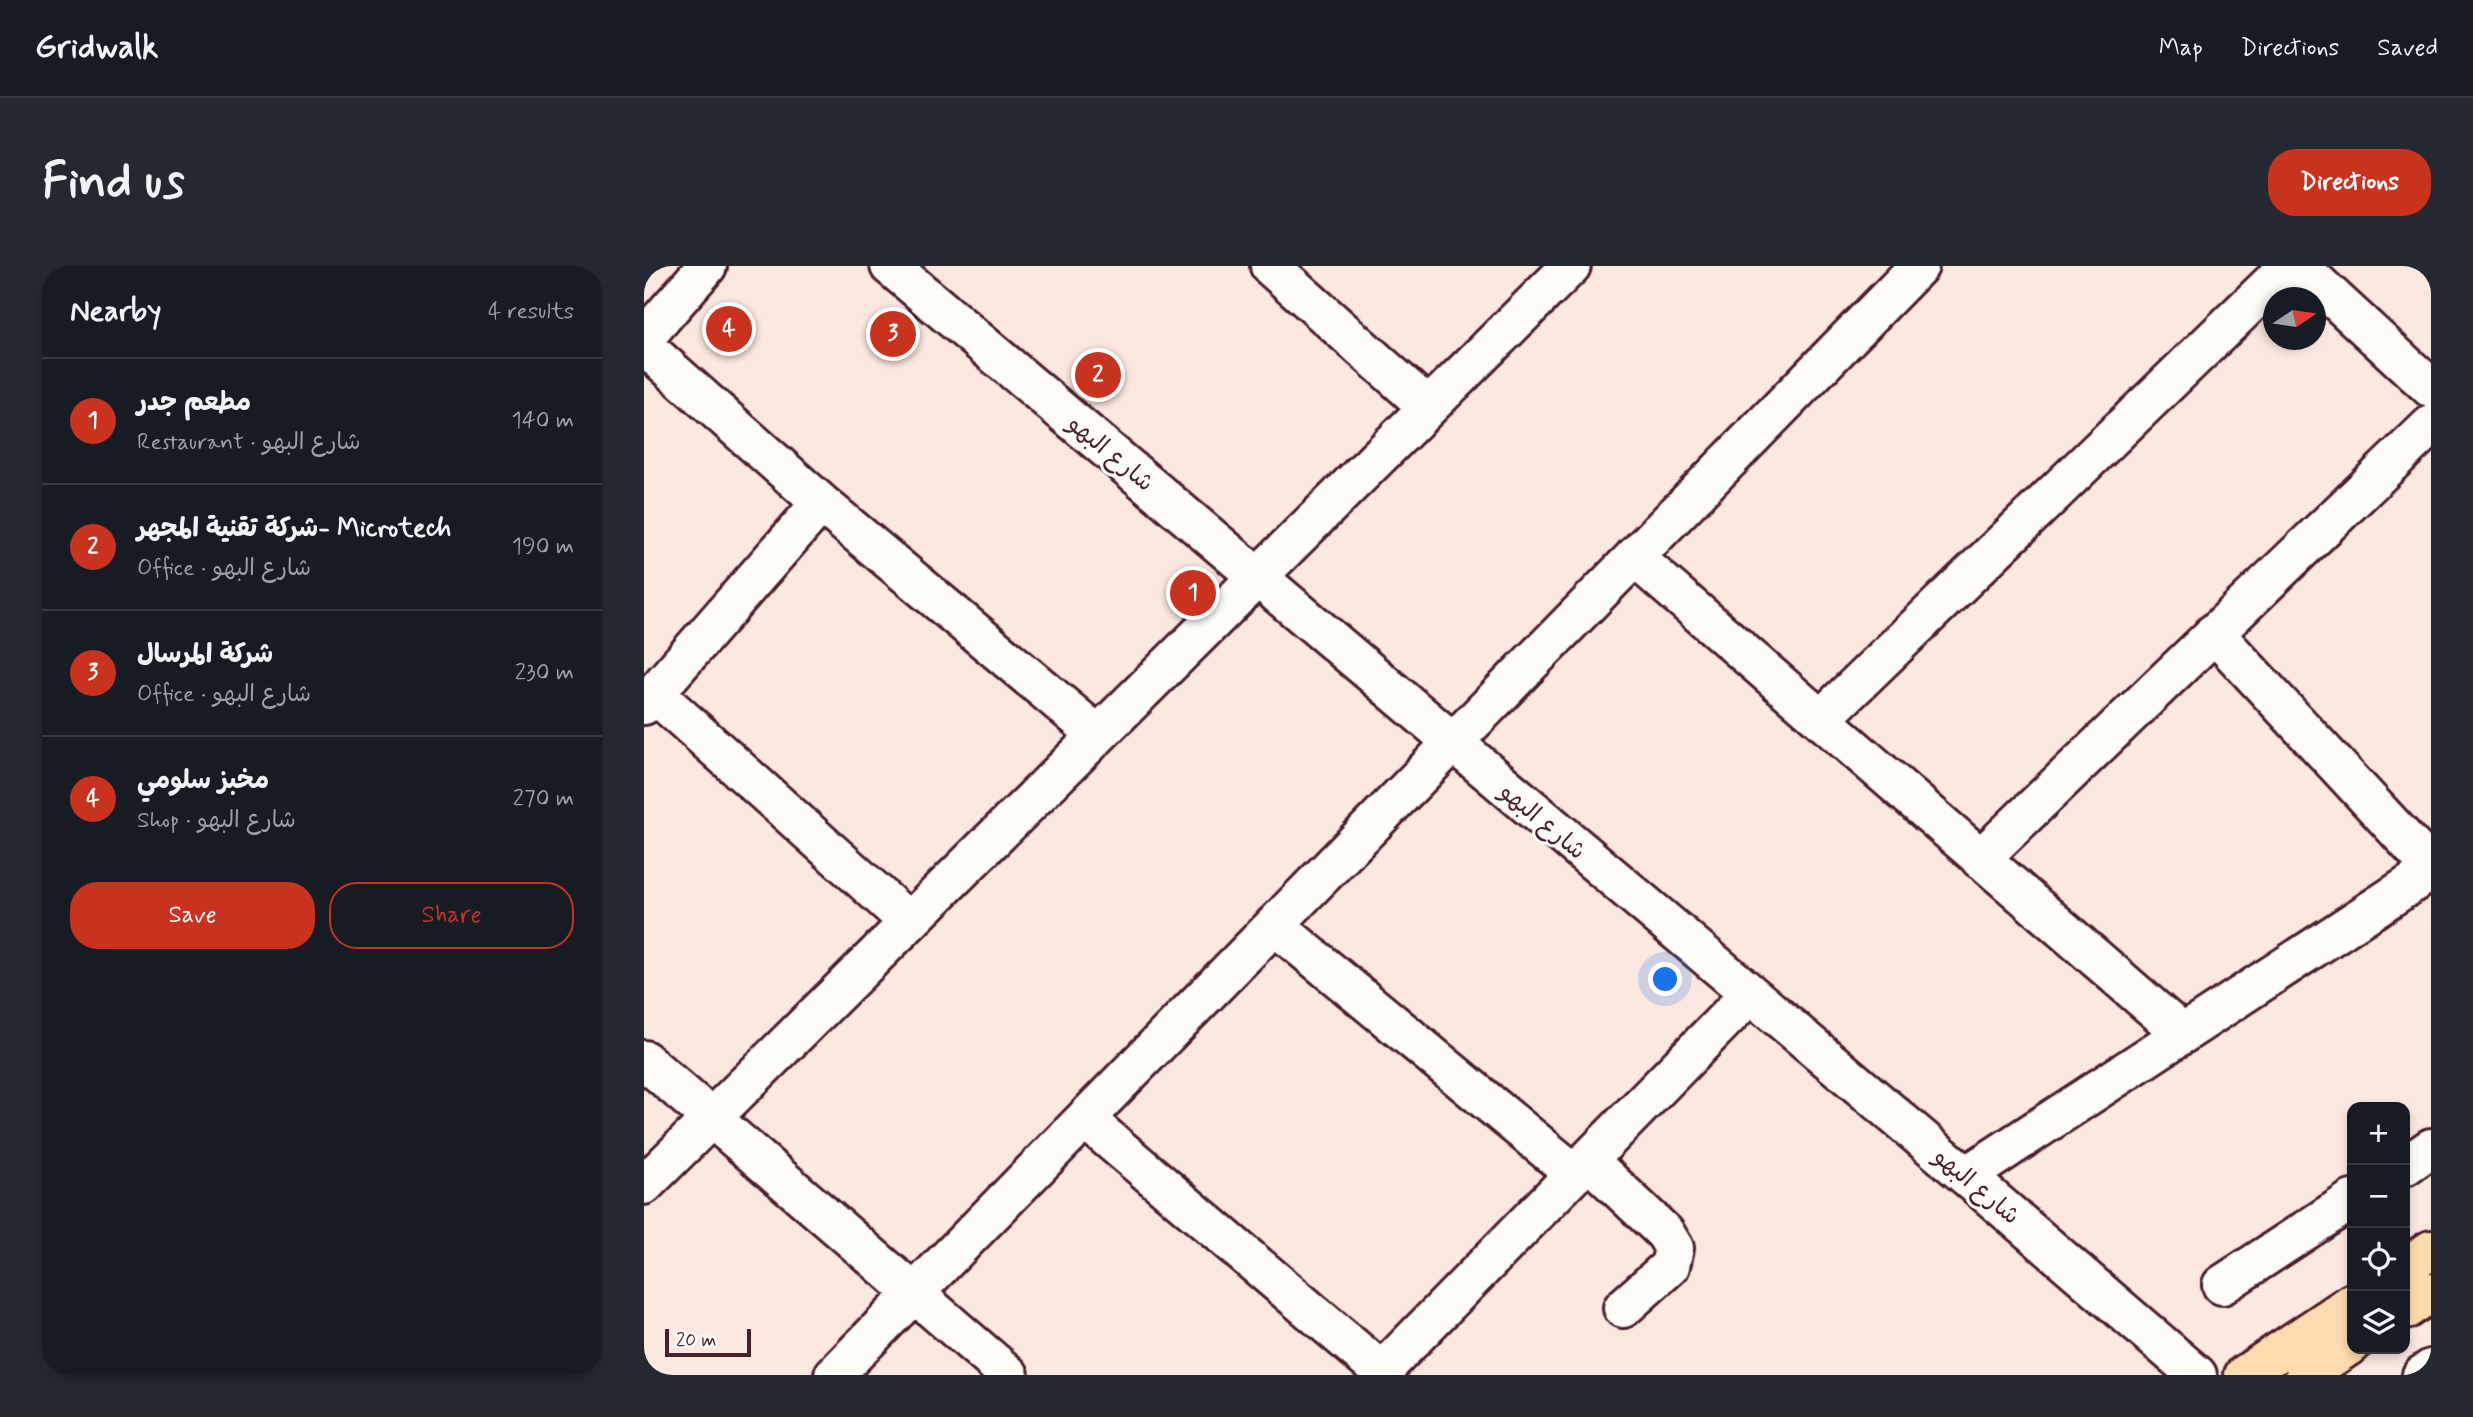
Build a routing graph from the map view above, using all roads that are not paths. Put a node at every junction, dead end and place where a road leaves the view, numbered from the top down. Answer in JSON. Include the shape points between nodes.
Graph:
{"nodes":[{"id":1,"x":707,"y":266,"type":"edge"},
{"id":2,"x":890,"y":266,"type":"edge"},
{"id":3,"x":1269,"y":266,"type":"edge"},
{"id":4,"x":1570,"y":266,"type":"edge"},
{"id":5,"x":2289,"y":266,"type":"edge"},
{"id":6,"x":2299,"y":266,"type":"edge"},
{"id":7,"x":1904,"y":271,"type":"edge"},
{"id":8,"x":644,"y":338,"type":"edge"},
{"id":9,"x":644,"y":346,"type":"edge"},
{"id":10,"x":2431,"y":388,"type":"edge"},
{"id":11,"x":1428,"y":407,"type":"junction"},
{"id":12,"x":2431,"y":425,"type":"edge"},
{"id":13,"x":821,"y":503,"type":"junction"},
{"id":14,"x":1634,"y":557,"type":"junction"},
{"id":15,"x":1257,"y":576,"type":"junction"},
{"id":16,"x":2214,"y":633,"type":"junction"},
{"id":17,"x":649,"y":699,"type":"edge"},
{"id":18,"x":1821,"y":719,"type":"junction"},
{"id":19,"x":1098,"y":736,"type":"junction"},
{"id":20,"x":1452,"y":743,"type":"junction"},
{"id":21,"x":1980,"y":859,"type":"junction"},
{"id":22,"x":2431,"y":869,"type":"edge"},
{"id":23,"x":909,"y":922,"type":"junction"},
{"id":24,"x":1274,"y":925,"type":"junction"},
{"id":25,"x":1749,"y":995,"type":"junction"},
{"id":26,"x":2183,"y":1034,"type":"junction"},
{"id":27,"x":644,"y":1060,"type":"edge"},
{"id":28,"x":712,"y":1118,"type":"junction"},
{"id":29,"x":1085,"y":1119,"type":"junction"},
{"id":30,"x":2431,"y":1149,"type":"edge"},
{"id":31,"x":2407,"y":1165,"type":"edge"},
{"id":32,"x":1582,"y":1167,"type":"junction"},
{"id":33,"x":1966,"y":1176,"type":"junction"},
{"id":34,"x":644,"y":1185,"type":"edge"},
{"id":35,"x":2347,"y":1203,"type":"edge"},
{"id":36,"x":2431,"y":1250,"type":"edge"},
{"id":37,"x":2410,"y":1264,"type":"edge"},
{"id":38,"x":2222,"y":1285,"type":"dead end"},
{"id":39,"x":914,"y":1293,"type":"junction"},
{"id":40,"x":2431,"y":1293,"type":"edge"},
{"id":41,"x":2347,"y":1306,"type":"edge"},
{"id":42,"x":2410,"y":1307,"type":"edge"},
{"id":43,"x":1623,"y":1308,"type":"dead end"},
{"id":44,"x":2347,"y":1347,"type":"edge"},
{"id":45,"x":2431,"y":1369,"type":"edge"},
{"id":46,"x":1384,"y":1373,"type":"edge"},
{"id":47,"x":834,"y":1375,"type":"edge"},
{"id":48,"x":1009,"y":1375,"type":"edge"},
{"id":49,"x":2197,"y":1375,"type":"edge"},
{"id":50,"x":2244,"y":1375,"type":"edge"},
{"id":51,"x":2305,"y":1375,"type":"edge"},
{"id":52,"x":2422,"y":1375,"type":"edge"}],
"edges":[{"from":1,"to":8,"type":"street"},
{"from":2,"to":15,"type":"street","name":"شارع البهو"},
{"from":3,"to":11,"type":"street"},
{"from":4,"to":11,"type":"street"},
{"from":5,"to":18,"type":"street"},
{"from":6,"to":10,"type":"street"},
{"from":7,"to":14,"type":"street"},
{"from":9,"to":13,"type":"street"},
{"from":11,"to":15,"type":"street"},
{"from":12,"to":16,"type":"street"},
{"from":13,"to":17,"type":"street"},
{"from":13,"to":19,"type":"street"},
{"from":14,"to":18,"type":"street"},
{"from":14,"to":20,"type":"street"},
{"from":15,"to":19,"type":"street"},
{"from":15,"to":20,"type":"street","name":"شارع البهو"},
{"from":16,"to":21,"type":"street"},
{"from":16,"to":22,"type":"street"},
{"from":17,"to":23,"type":"street"},
{"from":18,"to":21,"type":"street"},
{"from":19,"to":23,"type":"street"},
{"from":20,"to":24,"type":"street"},
{"from":20,"to":25,"type":"street","name":"شارع البهو"},
{"from":21,"to":26,"type":"street"},
{"from":22,"to":26,"type":"street"},
{"from":23,"to":28,"type":"street"},
{"from":24,"to":29,"type":"street"},
{"from":24,"to":32,"type":"street"},
{"from":25,"to":32,"type":"street"},
{"from":25,"to":33,"type":"street","name":"شارع البهو"},
{"from":26,"to":33,"type":"street"},
{"from":27,"to":28,"type":"street"},
{"from":28,"to":34,"type":"street"},
{"from":28,"to":39,"type":"street"},
{"from":29,"to":39,"type":"street"},
{"from":29,"to":46,"type":"street"},
{"from":30,"to":31,"type":"street"},
{"from":32,"to":43,"type":"street","via":[[1665,1233],[1674,1248],[1670,1266]]},
{"from":32,"to":46,"type":"street"},
{"from":33,"to":49,"type":"street","name":"شارع البهو"},
{"from":35,"to":38,"type":"street"},
{"from":36,"to":37,"type":"main road"},
{"from":39,"to":47,"type":"street"},
{"from":39,"to":48,"type":"street"},
{"from":40,"to":42,"type":"main road"},
{"from":41,"to":50,"type":"main road"},
{"from":44,"to":51,"type":"main road"},
{"from":45,"to":52,"type":"street"}]}
